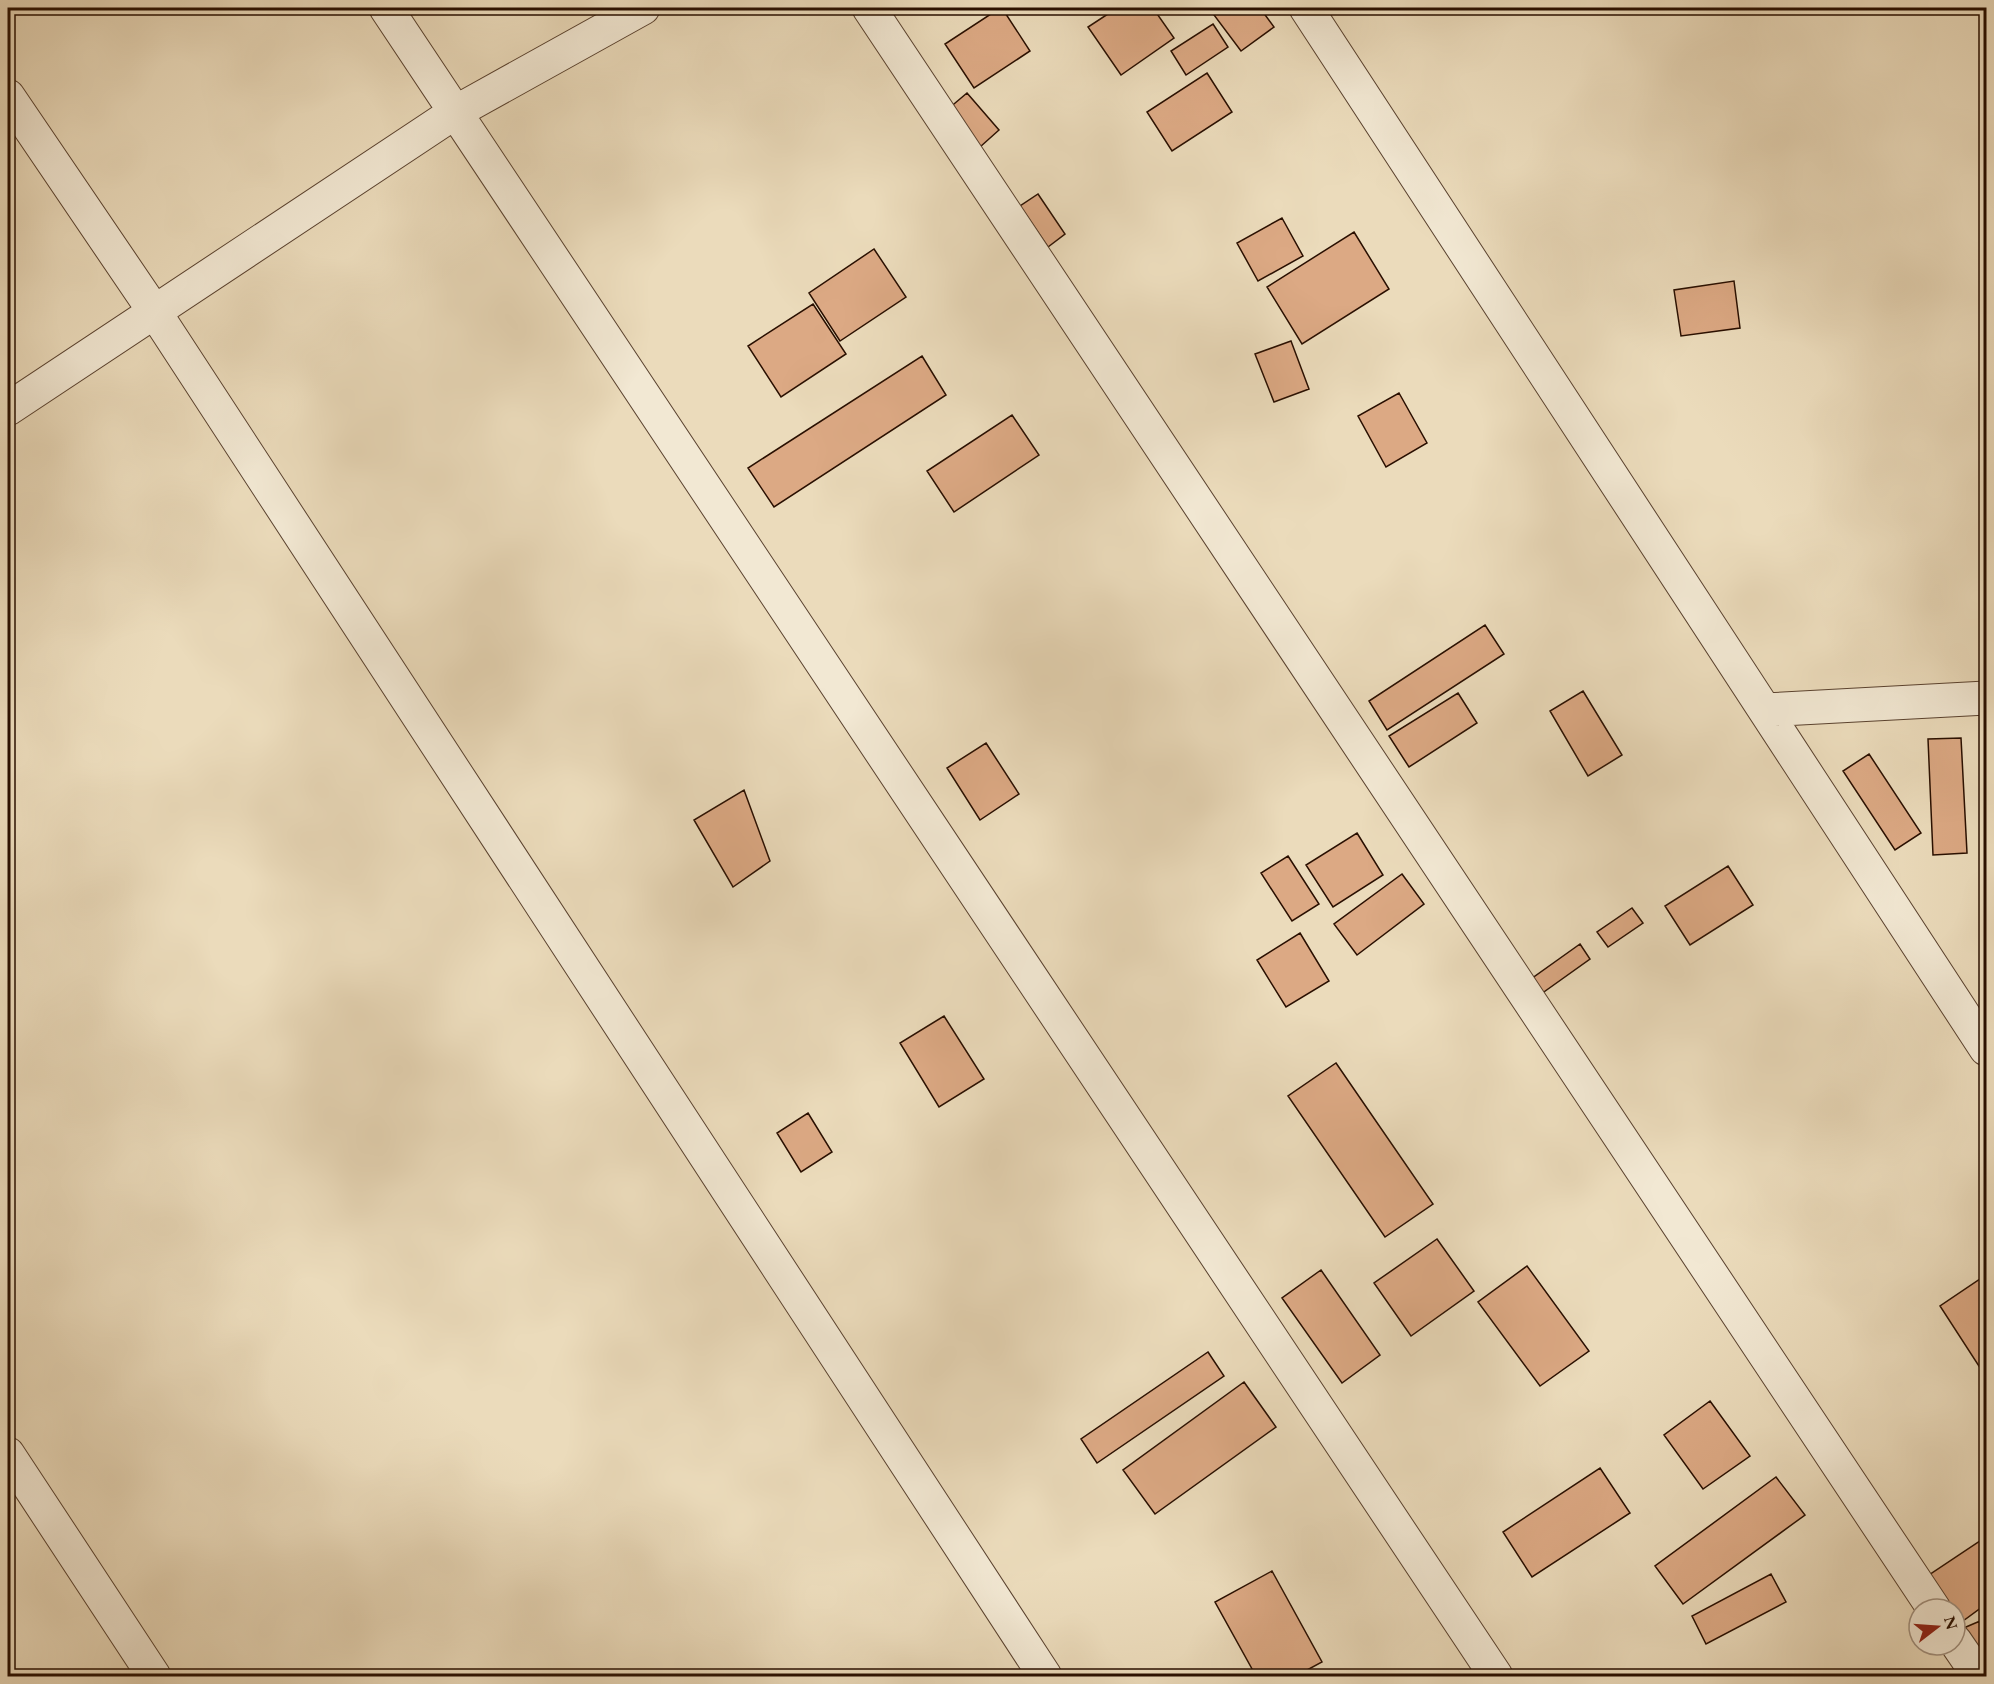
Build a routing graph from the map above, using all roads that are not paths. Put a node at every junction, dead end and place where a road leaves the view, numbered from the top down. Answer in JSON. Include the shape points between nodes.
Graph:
{"nodes":[{"id":1,"x":386,"y":8,"type":"edge"},
{"id":2,"x":643,"y":8,"type":"edge"},
{"id":3,"x":869,"y":8,"type":"edge"},
{"id":4,"x":1306,"y":8,"type":"edge"},
{"id":5,"x":8,"y":96,"type":"edge"},
{"id":6,"x":454,"y":112,"type":"junction"},
{"id":7,"x":154,"y":311,"type":"junction"},
{"id":8,"x":8,"y":409,"type":"edge"},
{"id":9,"x":1986,"y":698,"type":"edge"},
{"id":10,"x":1765,"y":710,"type":"junction"},
{"id":11,"x":1986,"y":1049,"type":"edge"},
{"id":12,"x":8,"y":1454,"type":"edge"},
{"id":13,"x":1926,"y":1597,"type":"edge"},
{"id":14,"x":1966,"y":1657,"type":"edge"},
{"id":15,"x":154,"y":1677,"type":"edge"},
{"id":16,"x":1045,"y":1677,"type":"edge"},
{"id":17,"x":1496,"y":1677,"type":"edge"},
{"id":18,"x":1979,"y":1677,"type":"edge"}],
"edges":[{"from":1,"to":6,"type":"street"},
{"from":2,"to":6,"type":"street"},
{"from":3,"to":13,"type":"street"},
{"from":4,"to":10,"type":"street"},
{"from":5,"to":7,"type":"street"},
{"from":6,"to":7,"type":"street"},
{"from":6,"to":17,"type":"street"},
{"from":7,"to":8,"type":"street"},
{"from":7,"to":16,"type":"street"},
{"from":9,"to":10,"type":"street"},
{"from":10,"to":11,"type":"street"},
{"from":12,"to":15,"type":"street"},
{"from":14,"to":18,"type":"street"}]}
